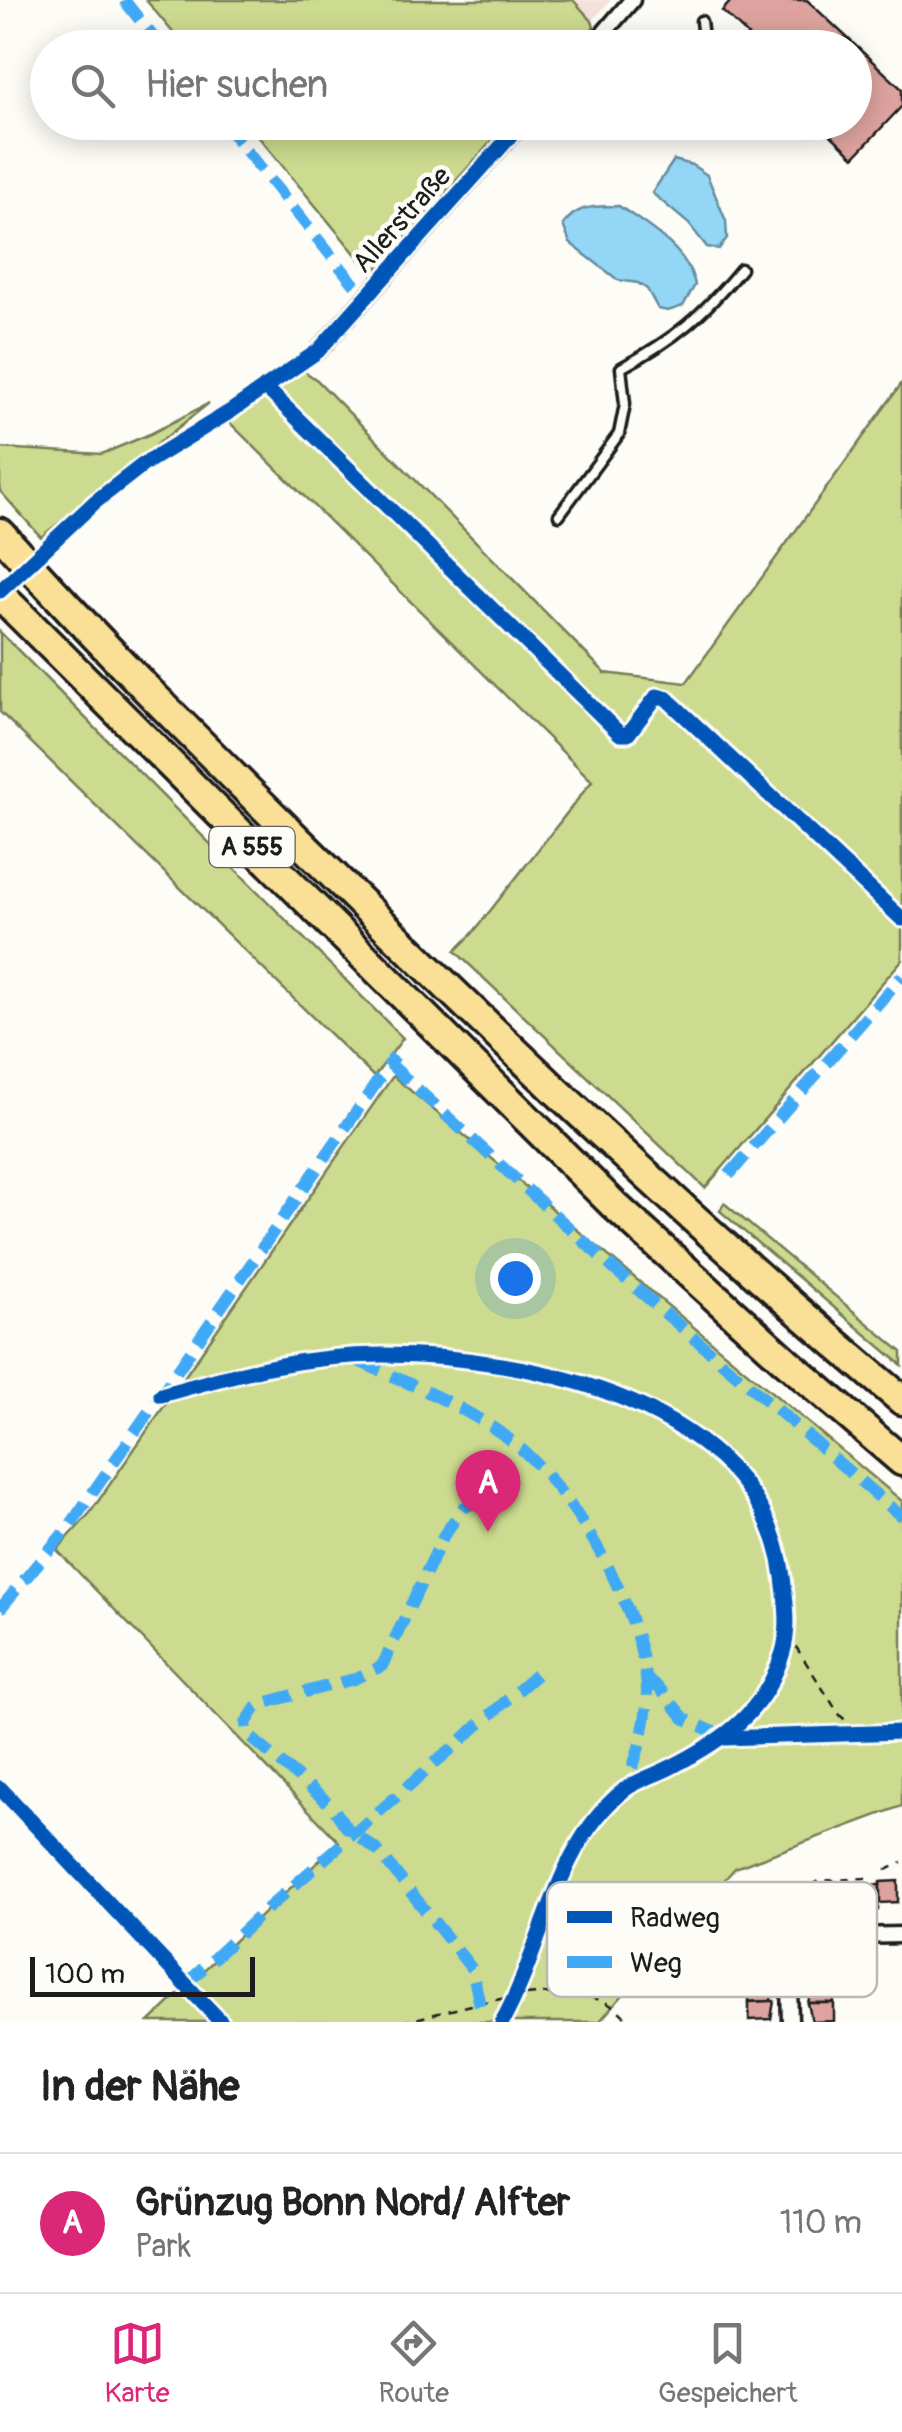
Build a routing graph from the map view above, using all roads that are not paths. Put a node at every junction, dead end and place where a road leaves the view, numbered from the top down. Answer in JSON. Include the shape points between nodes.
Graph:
{"nodes":[{"id":1,"x":632,"y":0,"type":"edge"},
{"id":2,"x":700,"y":20,"type":"dead end"},
{"id":3,"x":606,"y":30,"type":"edge"},
{"id":4,"x":701,"y":30,"type":"edge"},
{"id":5,"x":507,"y":140,"type":"edge"},
{"id":6,"x":741,"y":269,"type":"dead end"},
{"id":7,"x":318,"y":351,"type":"dead end"},
{"id":8,"x":559,"y":515,"type":"dead end"},
{"id":9,"x":5,"y":538,"type":"edge"},
{"id":10,"x":0,"y":594,"type":"edge"},
{"id":11,"x":902,"y":1400,"type":"edge"},
{"id":12,"x":902,"y":1461,"type":"edge"},
{"id":13,"x":877,"y":1935,"type":"edge"},
{"id":14,"x":902,"y":1935,"type":"edge"},
{"id":15,"x":789,"y":1997,"type":"edge"},
{"id":16,"x":790,"y":2022,"type":"edge"}],
"edges":[{"from":1,"to":3,"type":"street"},
{"from":2,"to":4,"type":"lane"},
{"from":5,"to":7,"type":"street","name":"Allerstraße"},
{"from":6,"to":8,"type":"lane","via":[[666,344],[621,368],[620,434]]},
{"from":9,"to":11,"type":"highway","number":"A 555","via":[[160,704],[500,1040]]},
{"from":10,"to":12,"type":"highway","number":"A 555","via":[[614,1205]]},
{"from":13,"to":14,"type":"street"},
{"from":15,"to":16,"type":"street"}]}
